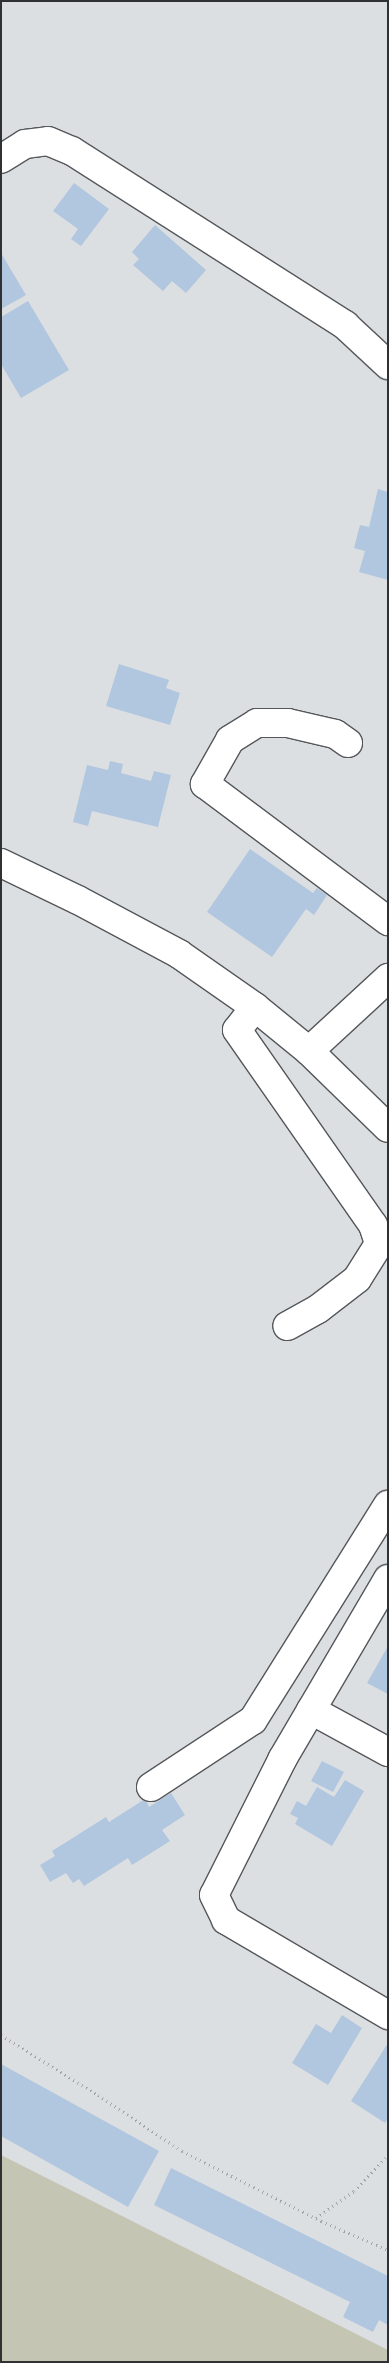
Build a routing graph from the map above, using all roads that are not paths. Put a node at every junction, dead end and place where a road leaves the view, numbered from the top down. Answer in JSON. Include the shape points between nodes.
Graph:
{"nodes":[{"id":1,"x":1,"y":159,"type":"edge"},
{"id":2,"x":388,"y":365,"type":"edge"},
{"id":3,"x":348,"y":743,"type":"dead end"},
{"id":4,"x":1,"y":863,"type":"edge"},
{"id":5,"x":388,"y":921,"type":"edge"},
{"id":6,"x":388,"y":978,"type":"edge"},
{"id":7,"x":255,"y":1007,"type":"junction"},
{"id":8,"x":309,"y":1051,"type":"junction"},
{"id":9,"x":388,"y":1128,"type":"edge"},
{"id":10,"x":287,"y":1326,"type":"dead end"},
{"id":11,"x":388,"y":1505,"type":"edge"},
{"id":12,"x":388,"y":1579,"type":"edge"},
{"id":13,"x":311,"y":1710,"type":"junction"},
{"id":14,"x":388,"y":1752,"type":"edge"},
{"id":15,"x":151,"y":1787,"type":"dead end"},
{"id":16,"x":388,"y":2015,"type":"edge"}],
"edges":[{"from":1,"to":2,"type":"street","via":[[25,144],[48,141],[72,150],[345,325]]},
{"from":3,"to":5,"type":"street","via":[[336,734],[288,722],[258,723],[230,740],[205,784]]},
{"from":4,"to":7,"type":"street","via":[[179,954]]},
{"from":6,"to":8,"type":"street"},
{"from":7,"to":8,"type":"street"},
{"from":7,"to":10,"type":"street","via":[[237,1030],[373,1225],[379,1244],[357,1279],[318,1309]]},
{"from":8,"to":9,"type":"street"},
{"from":11,"to":15,"type":"street","via":[[253,1720]]},
{"from":12,"to":13,"type":"street"},
{"from":13,"to":14,"type":"street"},
{"from":13,"to":16,"type":"street","via":[[283,1758],[214,1895],[226,1920]]}]}
